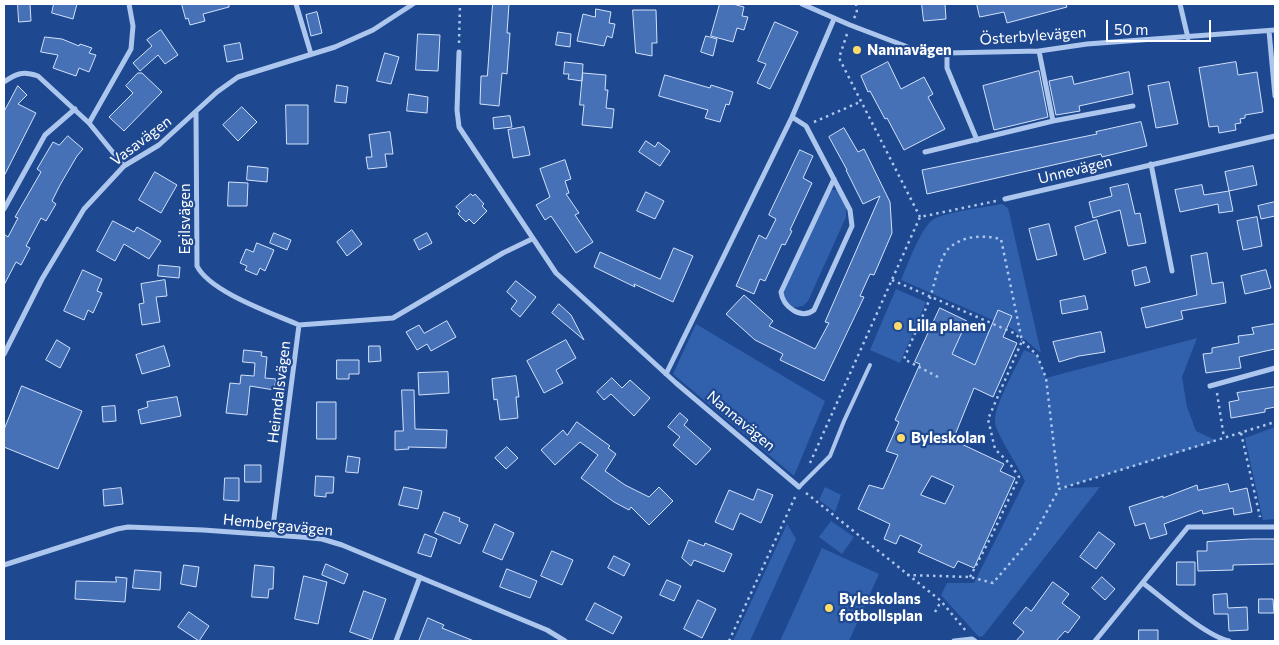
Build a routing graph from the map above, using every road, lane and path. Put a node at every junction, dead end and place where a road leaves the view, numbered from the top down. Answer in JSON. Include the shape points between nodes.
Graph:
{"nodes":[{"id":1,"x":130,"y":4,"type":"edge"},
{"id":2,"x":296,"y":4,"type":"edge"},
{"id":3,"x":413,"y":4,"type":"edge"},
{"id":4,"x":460,"y":4,"type":"edge"},
{"id":5,"x":802,"y":4,"type":"edge"},
{"id":6,"x":856,"y":4,"type":"edge"},
{"id":7,"x":1180,"y":4,"type":"edge"},
{"id":8,"x":834,"y":19,"type":"junction"},
{"id":9,"x":850,"y":25,"type":"junction"},
{"id":10,"x":1275,"y":30,"type":"edge"},
{"id":11,"x":1269,"y":32,"type":"junction"},
{"id":12,"x":1188,"y":38,"type":"junction"},
{"id":13,"x":1039,"y":51,"type":"junction"},
{"id":14,"x":459,"y":52,"type":"joint"},
{"id":15,"x":947,"y":53,"type":"junction"},
{"id":16,"x":311,"y":54,"type":"junction"},
{"id":17,"x":4,"y":82,"type":"edge"},
{"id":18,"x":1275,"y":96,"type":"edge"},
{"id":19,"x":860,"y":102,"type":"junction"},
{"id":20,"x":1133,"y":106,"type":"dead end"},
{"id":21,"x":75,"y":109,"type":"junction"},
{"id":22,"x":196,"y":113,"type":"junction"},
{"id":23,"x":792,"y":117,"type":"junction"},
{"id":24,"x":1053,"y":121,"type":"junction"},
{"id":25,"x":89,"y":123,"type":"junction"},
{"id":26,"x":806,"y":126,"type":"junction"},
{"id":27,"x":1275,"y":136,"type":"edge"},
{"id":28,"x":977,"y":140,"type":"junction"},
{"id":29,"x":925,"y":152,"type":"dead end"},
{"id":30,"x":1152,"y":164,"type":"junction"},
{"id":31,"x":124,"y":166,"type":"junction"},
{"id":32,"x":834,"y":179,"type":"junction"},
{"id":33,"x":1005,"y":200,"type":"dead end"},
{"id":34,"x":4,"y":209,"type":"edge"},
{"id":35,"x":920,"y":217,"type":"dead end"},
{"id":36,"x":532,"y":239,"type":"junction"},
{"id":37,"x":1172,"y":271,"type":"dead end"},
{"id":38,"x":892,"y":280,"type":"dead end"},
{"id":39,"x":930,"y":297,"type":"junction"},
{"id":40,"x":299,"y":325,"type":"junction"},
{"id":41,"x":1022,"y":340,"type":"junction"},
{"id":42,"x":4,"y":354,"type":"edge"},
{"id":43,"x":870,"y":365,"type":"dead end"},
{"id":44,"x":1275,"y":368,"type":"edge"},
{"id":45,"x":666,"y":374,"type":"junction"},
{"id":46,"x":938,"y":377,"type":"dead end"},
{"id":47,"x":1213,"y":385,"type":"joint"},
{"id":48,"x":1275,"y":422,"type":"edge"},
{"id":49,"x":1240,"y":433,"type":"junction"},
{"id":50,"x":1224,"y":438,"type":"junction"},
{"id":51,"x":799,"y":487,"type":"junction"},
{"id":52,"x":1059,"y":489,"type":"junction"},
{"id":53,"x":1275,"y":527,"type":"edge"},
{"id":54,"x":1262,"y":528,"type":"junction"},
{"id":55,"x":272,"y":534,"type":"junction"},
{"id":56,"x":4,"y":566,"type":"edge"},
{"id":57,"x":906,"y":575,"type":"junction"},
{"id":58,"x":970,"y":577,"type":"junction"},
{"id":59,"x":420,"y":578,"type":"junction"},
{"id":60,"x":1143,"y":583,"type":"junction"},
{"id":61,"x":941,"y":601,"type":"junction"},
{"id":62,"x":935,"y":612,"type":"dead end"},
{"id":63,"x":974,"y":640,"type":"edge"},
{"id":64,"x":396,"y":641,"type":"edge"},
{"id":65,"x":565,"y":641,"type":"edge"},
{"id":66,"x":954,"y":641,"type":"edge"},
{"id":67,"x":1095,"y":641,"type":"edge"},
{"id":68,"x":1229,"y":641,"type":"edge"}],
"edges":[{"from":1,"to":25,"type":"street","via":[[133,26],[131,49]]},
{"from":2,"to":16,"type":"street"},
{"from":3,"to":16,"type":"street","name":"Vasavägen","via":[[373,30],[335,48]]},
{"from":4,"to":14,"type":"path"},
{"from":5,"to":8,"type":"street","name":"Österbylevägen"},
{"from":6,"to":9,"type":"path","via":[[857,14]]},
{"from":7,"to":12,"type":"street"},
{"from":8,"to":9,"type":"street","name":"Österbylevägen"},
{"from":8,"to":23,"type":"street"},
{"from":9,"to":15,"type":"street","name":"Österbylevägen","via":[[913,49]]},
{"from":9,"to":19,"type":"path","via":[[839,58]]},
{"from":10,"to":11,"type":"street","name":"Österbylevägen"},
{"from":11,"to":12,"type":"street","name":"Österbylevägen"},
{"from":11,"to":18,"type":"street"},
{"from":12,"to":13,"type":"street","name":"Österbylevägen","via":[[1087,44]]},
{"from":13,"to":15,"type":"street","name":"Österbylevägen"},
{"from":13,"to":24,"type":"street"},
{"from":14,"to":36,"type":"street","name":"Nannavägen","via":[[459,127]]},
{"from":15,"to":28,"type":"street","via":[[947,68]]},
{"from":16,"to":22,"type":"street","name":"Vasavägen","via":[[238,77]]},
{"from":17,"to":21,"type":"street","via":[[15,74],[38,76]]},
{"from":19,"to":26,"type":"path"},
{"from":19,"to":35,"type":"path"},
{"from":20,"to":24,"type":"street"},
{"from":21,"to":25,"type":"street"},
{"from":21,"to":34,"type":"street","via":[[45,135]]},
{"from":22,"to":31,"type":"street","name":"Vasavägen","via":[[159,145]]},
{"from":22,"to":40,"type":"street","name":"Egilsvägen","via":[[198,266],[201,273],[226,291]]},
{"from":23,"to":26,"type":"street"},
{"from":23,"to":45,"type":"street"},
{"from":24,"to":28,"type":"street"},
{"from":25,"to":31,"type":"street"},
{"from":26,"to":32,"type":"street"},
{"from":27,"to":30,"type":"street","name":"Unnevägen"},
{"from":28,"to":29,"type":"street"},
{"from":30,"to":33,"type":"street","name":"Unnevägen"},
{"from":30,"to":37,"type":"street"},
{"from":31,"to":42,"type":"street","name":"Vasavägen","via":[[84,209],[42,279]]},
{"from":32,"to":32,"type":"street","via":[[850,210],[852,226],[814,310],[805,314],[785,305],[781,292]]},
{"from":36,"to":40,"type":"street","name":"Heimdalsvägen","via":[[393,318]]},
{"from":36,"to":45,"type":"street","name":"Nannavägen","via":[[556,273]]},
{"from":38,"to":39,"type":"path"},
{"from":39,"to":41,"type":"path","via":[[1014,333]]},
{"from":39,"to":41,"type":"path","via":[[948,248],[966,239],[983,236],[1001,239]]},
{"from":39,"to":46,"type":"path","via":[[904,359]]},
{"from":40,"to":55,"type":"street","name":"Heimdalsvägen"},
{"from":41,"to":52,"type":"path","via":[[1037,354],[1046,378]]},
{"from":41,"to":58,"type":"path","via":[[988,419],[995,448],[1019,477]]},
{"from":43,"to":51,"type":"lane","via":[[830,456]]},
{"from":44,"to":47,"type":"street"},
{"from":45,"to":51,"type":"street","name":"Nannavägen"},
{"from":47,"to":50,"type":"path"},
{"from":48,"to":49,"type":"path"},
{"from":49,"to":50,"type":"path"},
{"from":49,"to":54,"type":"path"},
{"from":50,"to":52,"type":"path"},
{"from":51,"to":57,"type":"path"},
{"from":52,"to":58,"type":"path","via":[[1034,535],[993,583]]},
{"from":53,"to":54,"type":"street"},
{"from":54,"to":60,"type":"street","via":[[1188,527]]},
{"from":55,"to":56,"type":"street","name":"Hembergavägen","via":[[118,529]]},
{"from":55,"to":59,"type":"street","name":"Hembergavägen","via":[[322,539]]},
{"from":57,"to":58,"type":"path"},
{"from":57,"to":61,"type":"path"},
{"from":59,"to":64,"type":"street"},
{"from":59,"to":65,"type":"street","name":"Hembergavägen","via":[[538,626]]},
{"from":60,"to":67,"type":"street"},
{"from":60,"to":68,"type":"street","via":[[1185,615]]},
{"from":61,"to":62,"type":"path"},
{"from":61,"to":63,"type":"path"},
{"from":63,"to":66,"type":"street"}]}
